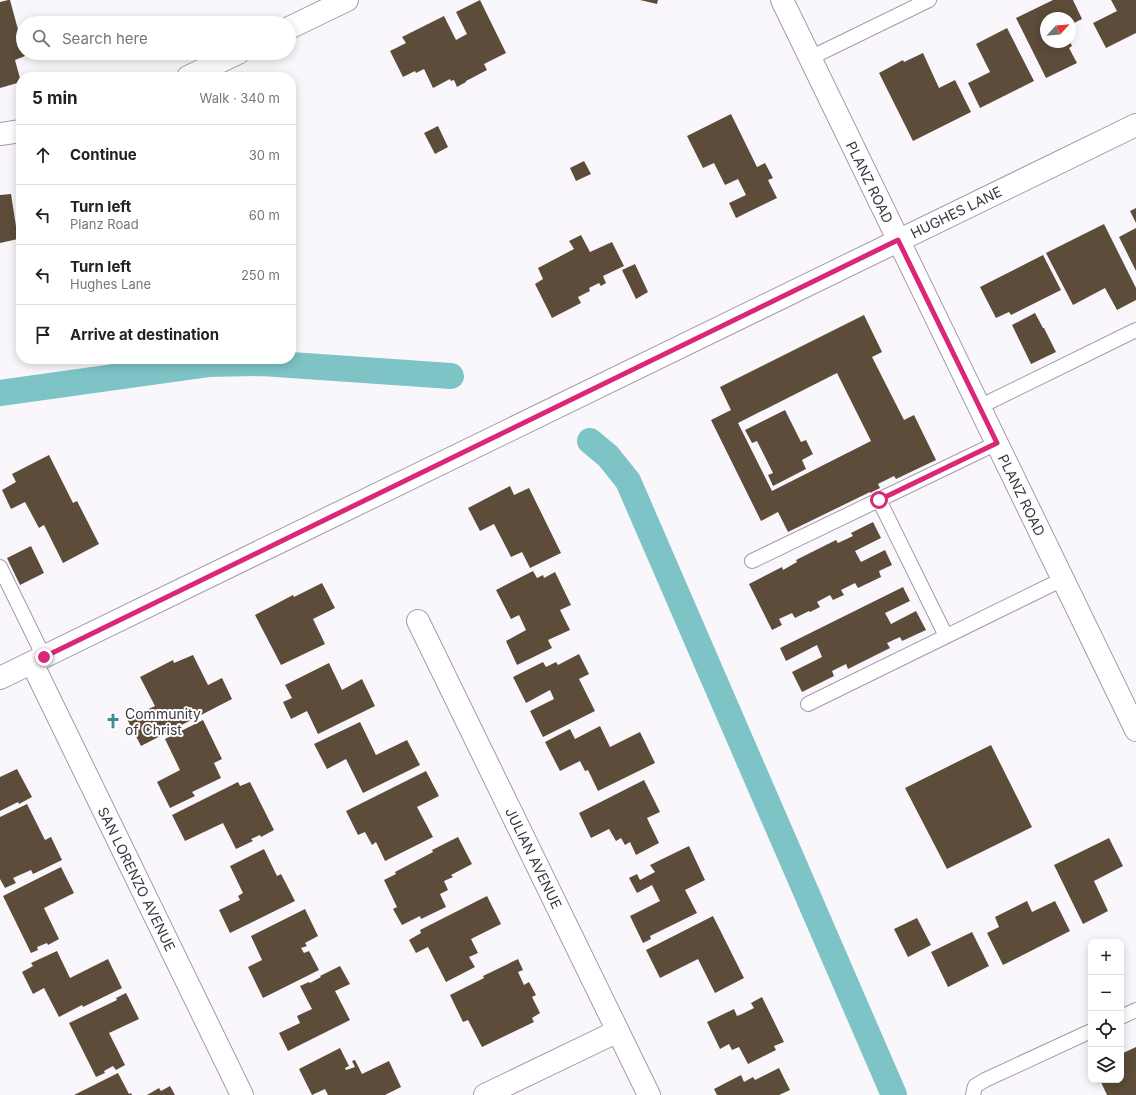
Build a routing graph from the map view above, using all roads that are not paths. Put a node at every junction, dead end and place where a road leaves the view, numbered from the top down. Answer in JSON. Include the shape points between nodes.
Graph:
{"nodes":[{"id":1,"x":347,"y":0,"type":"edge"},
{"id":2,"x":782,"y":0,"type":"edge"},
{"id":3,"x":929,"y":0,"type":"edge"},
{"id":4,"x":296,"y":25,"type":"edge"},
{"id":5,"x":810,"y":58,"type":"junction"},
{"id":6,"x":223,"y":60,"type":"edge"},
{"id":7,"x":198,"y":72,"type":"edge"},
{"id":8,"x":1136,"y":125,"type":"edge"},
{"id":9,"x":16,"y":132,"type":"edge"},
{"id":10,"x":0,"y":134,"type":"edge"},
{"id":11,"x":898,"y":240,"type":"junction"},
{"id":12,"x":1136,"y":330,"type":"edge"},
{"id":13,"x":979,"y":407,"type":"junction"},
{"id":14,"x":997,"y":443,"type":"junction"},
{"id":15,"x":879,"y":500,"type":"junction"},
{"id":16,"x":752,"y":561,"type":"dead end"},
{"id":17,"x":0,"y":567,"type":"edge"},
{"id":18,"x":1063,"y":579,"type":"junction"},
{"id":19,"x":418,"y":621,"type":"dead end"},
{"id":20,"x":946,"y":636,"type":"junction"},
{"id":21,"x":38,"y":660,"type":"junction"},
{"id":22,"x":0,"y":678,"type":"edge"},
{"id":23,"x":808,"y":704,"type":"dead end"},
{"id":24,"x":1136,"y":730,"type":"edge"},
{"id":25,"x":1136,"y":1010,"type":"edge"},
{"id":26,"x":1124,"y":1016,"type":"edge"},
{"id":27,"x":618,"y":1031,"type":"junction"},
{"id":28,"x":1088,"y":1031,"type":"edge"},
{"id":29,"x":242,"y":1095,"type":"edge"},
{"id":30,"x":485,"y":1095,"type":"edge"},
{"id":31,"x":649,"y":1095,"type":"edge"},
{"id":32,"x":973,"y":1095,"type":"edge"}],
"edges":[{"from":1,"to":4,"type":"street"},
{"from":2,"to":5,"type":"street","name":"PLANZ ROAD"},
{"from":3,"to":5,"type":"lane"},
{"from":5,"to":11,"type":"street","name":"PLANZ ROAD"},
{"from":6,"to":7,"type":"street"},
{"from":8,"to":11,"type":"street","name":"HUGHES LANE"},
{"from":9,"to":10,"type":"street"},
{"from":11,"to":13,"type":"street","name":"PLANZ ROAD"},
{"from":11,"to":21,"type":"street","name":"HUGHES LANE"},
{"from":12,"to":13,"type":"lane"},
{"from":13,"to":14,"type":"street","name":"PLANZ ROAD"},
{"from":14,"to":15,"type":"lane"},
{"from":14,"to":18,"type":"street","name":"PLANZ ROAD"},
{"from":15,"to":16,"type":"lane"},
{"from":15,"to":20,"type":"lane"},
{"from":17,"to":21,"type":"lane"},
{"from":18,"to":20,"type":"lane"},
{"from":18,"to":24,"type":"street","name":"PLANZ ROAD"},
{"from":19,"to":27,"type":"street","name":"JULIAN AVENUE"},
{"from":20,"to":23,"type":"lane"},
{"from":21,"to":22,"type":"street","name":"HUGHES LANE"},
{"from":21,"to":29,"type":"street","name":"SAN LORENZO AVENUE"},
{"from":25,"to":26,"type":"lane"},
{"from":27,"to":30,"type":"street"},
{"from":27,"to":31,"type":"street","name":"JULIAN AVENUE"},
{"from":28,"to":32,"type":"lane","via":[[984,1080],[975,1086]]}]}
